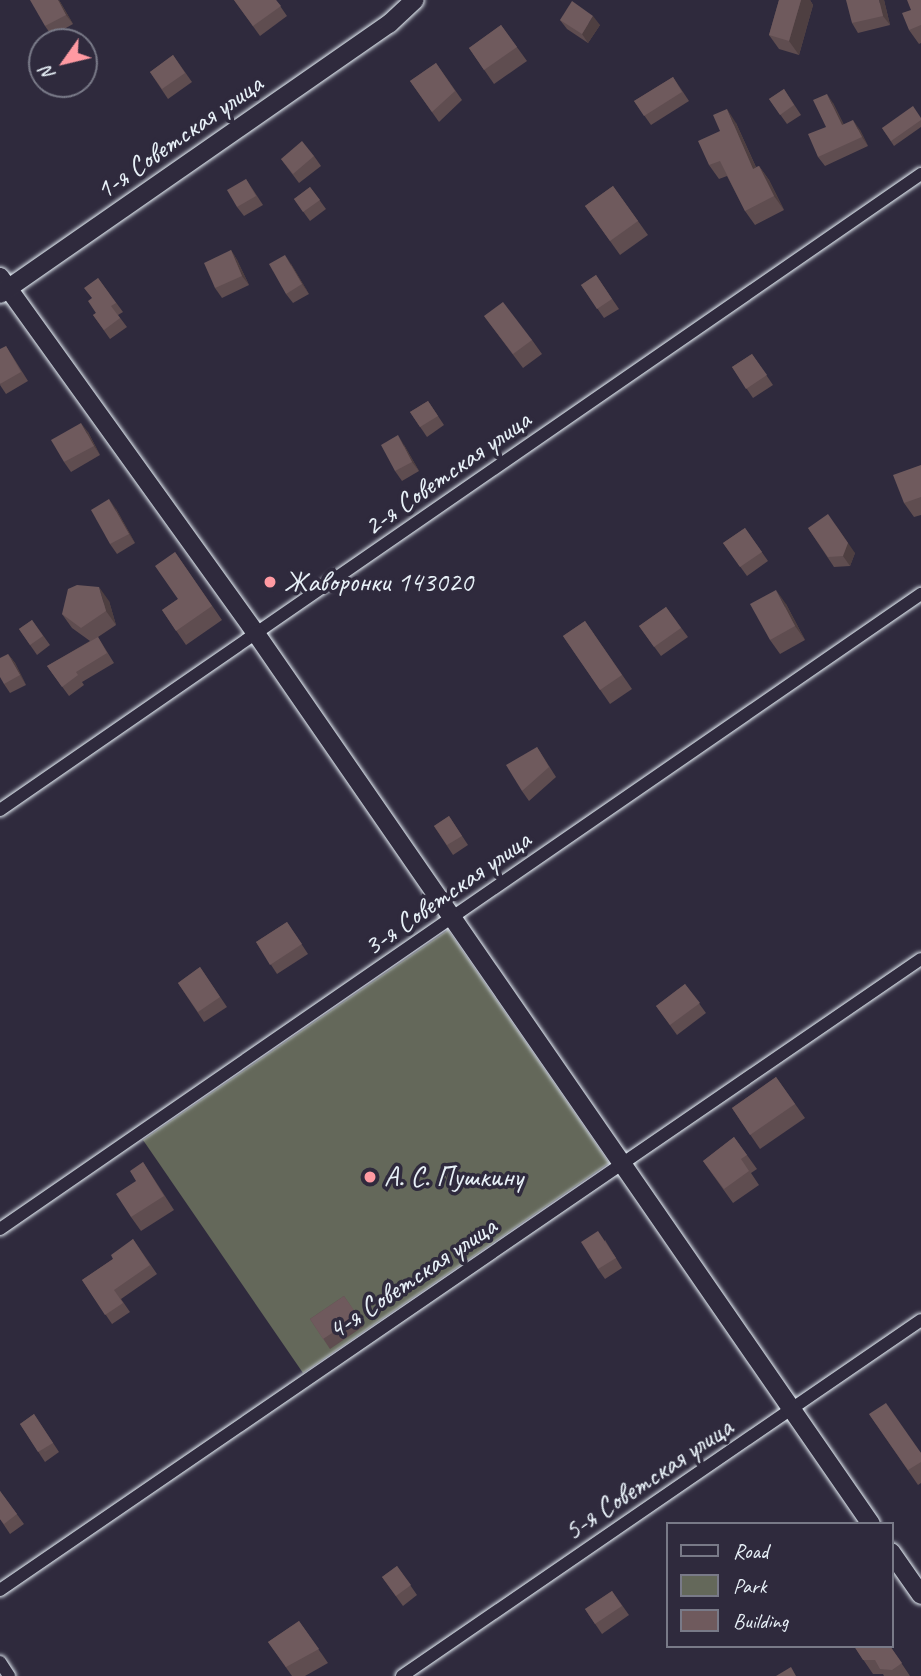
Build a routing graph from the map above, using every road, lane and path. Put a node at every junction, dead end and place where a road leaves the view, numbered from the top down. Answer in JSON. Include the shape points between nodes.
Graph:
{"nodes":[{"id":1,"x":407,"y":0,"type":"edge"},
{"id":2,"x":415,"y":0,"type":"edge"},
{"id":3,"x":425,"y":0,"type":"edge"},
{"id":4,"x":388,"y":24,"type":"junction"},
{"id":5,"x":921,"y":174,"type":"edge"},
{"id":6,"x":3,"y":286,"type":"edge"},
{"id":7,"x":921,"y":594,"type":"edge"},
{"id":8,"x":257,"y":635,"type":"junction"},
{"id":9,"x":0,"y":810,"type":"edge"},
{"id":10,"x":452,"y":920,"type":"junction"},
{"id":11,"x":921,"y":959,"type":"edge"},
{"id":12,"x":621,"y":1164,"type":"junction"},
{"id":13,"x":0,"y":1230,"type":"edge"},
{"id":14,"x":921,"y":1320,"type":"edge"},
{"id":15,"x":792,"y":1410,"type":"junction"},
{"id":16,"x":871,"y":1522,"type":"edge"},
{"id":17,"x":893,"y":1555,"type":"edge"},
{"id":18,"x":0,"y":1590,"type":"edge"},
{"id":19,"x":921,"y":1595,"type":"edge"},
{"id":20,"x":0,"y":1662,"type":"edge"},
{"id":21,"x":9,"y":1676,"type":"edge"},
{"id":22,"x":402,"y":1676,"type":"edge"}],
"edges":[{"from":1,"to":4,"type":"street"},
{"from":2,"to":4,"type":"street","name":"1-я Советская улица"},
{"from":3,"to":4,"type":"street"},
{"from":4,"to":6,"type":"street","name":"1-я Советская улица"},
{"from":5,"to":8,"type":"street","name":"2-я Советская улица"},
{"from":6,"to":8,"type":"street"},
{"from":7,"to":10,"type":"street","name":"3-я Советская улица"},
{"from":8,"to":9,"type":"street","name":"2-я Советская улица"},
{"from":8,"to":10,"type":"street"},
{"from":10,"to":12,"type":"street"},
{"from":10,"to":13,"type":"street","name":"3-я Советская улица"},
{"from":11,"to":12,"type":"street","name":"4-я Советская улица"},
{"from":12,"to":15,"type":"street"},
{"from":12,"to":18,"type":"street","name":"4-я Советская улица"},
{"from":14,"to":15,"type":"street","name":"5-я Советская улица"},
{"from":15,"to":16,"type":"street"},
{"from":15,"to":22,"type":"street","name":"5-я Советская улица"},
{"from":17,"to":19,"type":"street"},
{"from":20,"to":21,"type":"street"}]}
